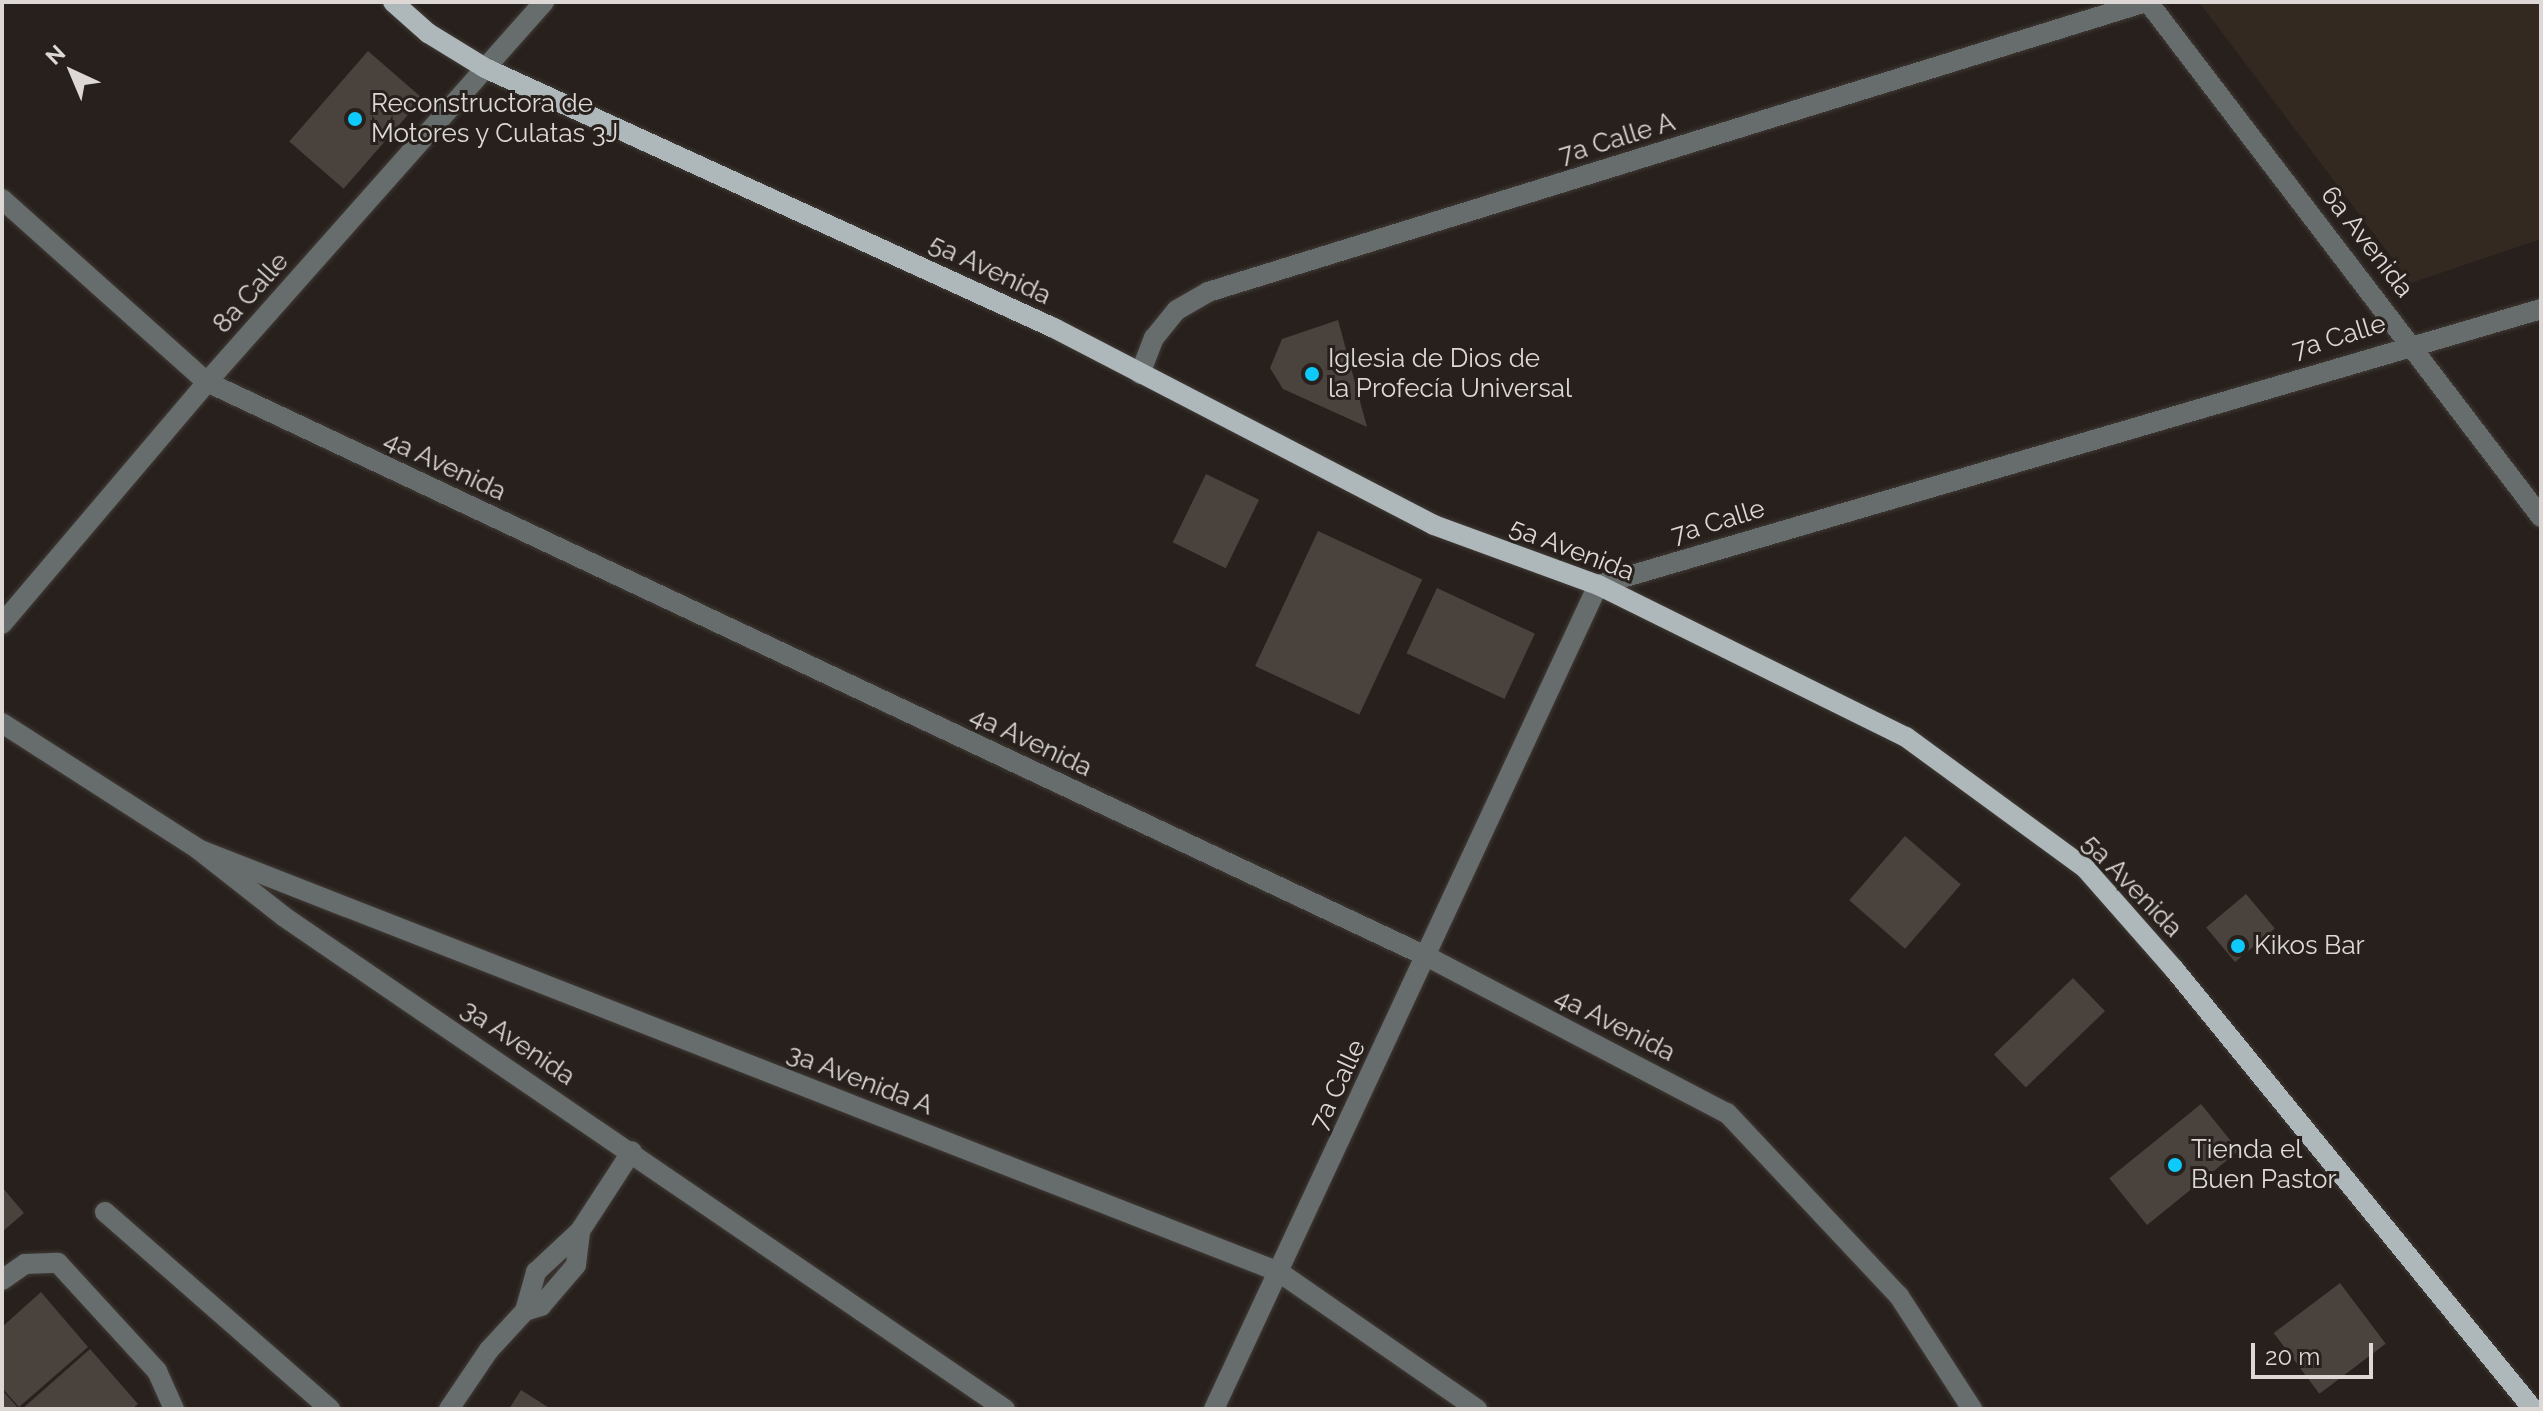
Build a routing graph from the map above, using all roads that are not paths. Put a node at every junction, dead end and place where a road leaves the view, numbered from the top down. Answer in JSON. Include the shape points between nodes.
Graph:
{"nodes":[{"id":1,"x":393,"y":2,"type":"edge"},
{"id":2,"x":544,"y":2,"type":"edge"},
{"id":3,"x":2147,"y":2,"type":"edge"},
{"id":4,"x":485,"y":68,"type":"junction"},
{"id":5,"x":2,"y":199,"type":"edge"},
{"id":6,"x":2541,"y":309,"type":"edge"},
{"id":7,"x":2412,"y":343,"type":"junction"},
{"id":8,"x":1140,"y":374,"type":"junction"},
{"id":9,"x":207,"y":382,"type":"junction"},
{"id":10,"x":2541,"y":517,"type":"edge"},
{"id":11,"x":1598,"y":585,"type":"junction"},
{"id":12,"x":2,"y":624,"type":"edge"},
{"id":13,"x":2,"y":723,"type":"edge"},
{"id":14,"x":198,"y":849,"type":"junction"},
{"id":15,"x":1428,"y":957,"type":"junction"},
{"id":16,"x":632,"y":1151,"type":"junction"},
{"id":17,"x":105,"y":1212,"type":"dead end"},
{"id":18,"x":1279,"y":1272,"type":"junction"},
{"id":19,"x":2,"y":1280,"type":"edge"},
{"id":20,"x":174,"y":1409,"type":"edge"},
{"id":21,"x":330,"y":1409,"type":"edge"},
{"id":22,"x":449,"y":1409,"type":"edge"},
{"id":23,"x":1005,"y":1409,"type":"edge"},
{"id":24,"x":1214,"y":1409,"type":"edge"},
{"id":25,"x":1477,"y":1409,"type":"edge"},
{"id":26,"x":1972,"y":1409,"type":"edge"},
{"id":27,"x":2533,"y":1409,"type":"edge"}],
"edges":[{"from":1,"to":4,"type":"main road","name":"5a Avenida","via":[[428,33]]},
{"from":2,"to":4,"type":"street","name":"8a Calle"},
{"from":3,"to":7,"type":"street","name":"6a Avenida"},
{"from":3,"to":8,"type":"street","name":"7a Calle A","via":[[1208,292],[1177,310],[1154,338]]},
{"from":4,"to":8,"type":"main road","name":"5a Avenida","via":[[1054,328]]},
{"from":4,"to":9,"type":"street","name":"8a Calle"},
{"from":5,"to":9,"type":"street","name":"4a Avenida"},
{"from":6,"to":7,"type":"street","name":"7a Calle"},
{"from":7,"to":10,"type":"street","name":"6a Avenida"},
{"from":7,"to":11,"type":"street","name":"7a Calle"},
{"from":8,"to":11,"type":"main road","name":"5a Avenida","via":[[1434,525]]},
{"from":9,"to":12,"type":"street","name":"8a Calle"},
{"from":9,"to":15,"type":"street","name":"4a Avenida"},
{"from":11,"to":15,"type":"street","name":"7a Calle"},
{"from":11,"to":27,"type":"main road","name":"5a Avenida","via":[[1906,737],[2085,868],[2174,969]]},
{"from":13,"to":14,"type":"street","name":"3a Avenida"},
{"from":14,"to":16,"type":"street","name":"3a Avenida","via":[[283,916]]},
{"from":14,"to":18,"type":"street","name":"3a Avenida A"},
{"from":15,"to":18,"type":"street","name":"7a Calle"},
{"from":15,"to":26,"type":"street","name":"4a Avenida","via":[[1727,1113],[1899,1296]]},
{"from":16,"to":22,"type":"street","via":[[580,1237],[536,1272],[525,1311],[489,1350]]},
{"from":16,"to":23,"type":"street","name":"3a Avenida"},
{"from":17,"to":21,"type":"street"},
{"from":18,"to":24,"type":"street","name":"7a Calle"},
{"from":18,"to":25,"type":"street","name":"3a Avenida A"},
{"from":19,"to":20,"type":"street","via":[[25,1264],[58,1263],[157,1371]]}]}
